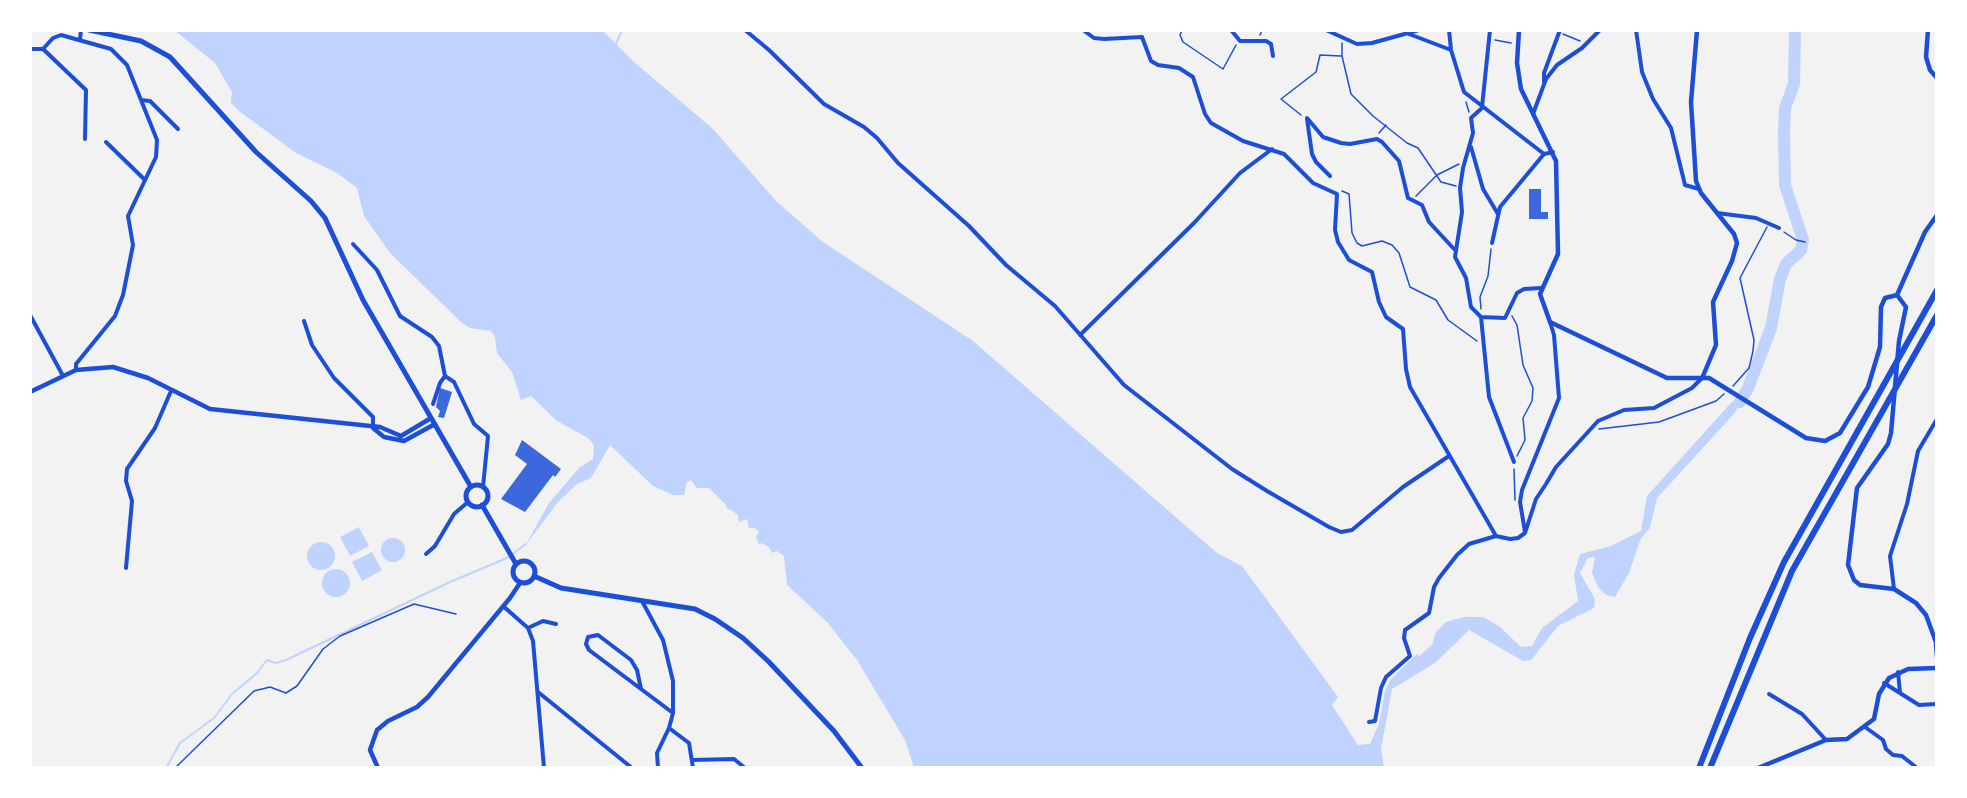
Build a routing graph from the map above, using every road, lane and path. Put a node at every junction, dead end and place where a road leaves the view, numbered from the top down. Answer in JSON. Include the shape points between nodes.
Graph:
{"nodes":[{"id":1,"x":81,"y":30,"type":"edge"},
{"id":2,"x":745,"y":30,"type":"edge"},
{"id":3,"x":1083,"y":30,"type":"edge"},
{"id":4,"x":1182,"y":30,"type":"edge"},
{"id":5,"x":1231,"y":30,"type":"edge"},
{"id":6,"x":1326,"y":30,"type":"edge"},
{"id":7,"x":1419,"y":30,"type":"edge"},
{"id":8,"x":1449,"y":30,"type":"edge"},
{"id":9,"x":1490,"y":30,"type":"edge"},
{"id":10,"x":1519,"y":30,"type":"edge"},
{"id":11,"x":1600,"y":30,"type":"edge"},
{"id":12,"x":1636,"y":30,"type":"edge"},
{"id":13,"x":1697,"y":30,"type":"edge"},
{"id":14,"x":1928,"y":30,"type":"edge"},
{"id":15,"x":92,"y":31,"type":"edge"},
{"id":16,"x":1560,"y":31,"type":"edge"},
{"id":17,"x":1409,"y":33,"type":"junction"},
{"id":18,"x":1343,"y":37,"type":"junction"},
{"id":19,"x":1489,"y":38,"type":"junction"},
{"id":20,"x":80,"y":39,"type":"junction"},
{"id":21,"x":1238,"y":39,"type":"junction"},
{"id":22,"x":1590,"y":41,"type":"junction"},
{"id":23,"x":93,"y":42,"type":"junction"},
{"id":24,"x":1517,"y":45,"type":"junction"},
{"id":25,"x":30,"y":49,"type":"edge"},
{"id":26,"x":43,"y":49,"type":"junction"},
{"id":27,"x":1451,"y":50,"type":"junction"},
{"id":28,"x":1273,"y":56,"type":"dead end"},
{"id":29,"x":1342,"y":56,"type":"junction"},
{"id":30,"x":1937,"y":78,"type":"edge"},
{"id":31,"x":1544,"y":82,"type":"junction"},
{"id":32,"x":1464,"y":92,"type":"junction"},
{"id":33,"x":141,"y":100,"type":"junction"},
{"id":34,"x":1482,"y":108,"type":"junction"},
{"id":35,"x":1533,"y":115,"type":"junction"},
{"id":36,"x":1307,"y":118,"type":"junction"},
{"id":37,"x":1471,"y":118,"type":"junction"},
{"id":38,"x":1386,"y":125,"type":"junction"},
{"id":39,"x":178,"y":129,"type":"dead end"},
{"id":40,"x":85,"y":139,"type":"dead end"},
{"id":41,"x":1373,"y":139,"type":"junction"},
{"id":42,"x":105,"y":142,"type":"dead end"},
{"id":43,"x":1471,"y":146,"type":"junction"},
{"id":44,"x":1273,"y":148,"type":"junction"},
{"id":45,"x":1553,"y":152,"type":"junction"},
{"id":46,"x":1544,"y":154,"type":"junction"},
{"id":47,"x":1464,"y":164,"type":"junction"},
{"id":48,"x":1330,"y":176,"type":"dead end"},
{"id":49,"x":1435,"y":176,"type":"junction"},
{"id":50,"x":145,"y":180,"type":"junction"},
{"id":51,"x":1460,"y":187,"type":"junction"},
{"id":52,"x":1699,"y":189,"type":"junction"},
{"id":53,"x":1336,"y":194,"type":"junction"},
{"id":54,"x":1410,"y":200,"type":"junction"},
{"id":55,"x":1717,"y":213,"type":"junction"},
{"id":56,"x":1498,"y":214,"type":"junction"},
{"id":57,"x":1937,"y":215,"type":"edge"},
{"id":58,"x":1768,"y":224,"type":"junction"},
{"id":59,"x":1779,"y":228,"type":"joint"},
{"id":60,"x":1805,"y":242,"type":"dead end"},
{"id":61,"x":1492,"y":243,"type":"joint"},
{"id":62,"x":353,"y":244,"type":"dead end"},
{"id":63,"x":1455,"y":249,"type":"junction"},
{"id":64,"x":1541,"y":288,"type":"junction"},
{"id":65,"x":1937,"y":290,"type":"edge"},
{"id":66,"x":1898,"y":295,"type":"junction"},
{"id":67,"x":1509,"y":313,"type":"junction"},
{"id":68,"x":30,"y":315,"type":"edge"},
{"id":69,"x":1937,"y":315,"type":"edge"},
{"id":70,"x":1481,"y":317,"type":"junction"},
{"id":71,"x":304,"y":321,"type":"dead end"},
{"id":72,"x":1550,"y":322,"type":"junction"},
{"id":73,"x":1080,"y":335,"type":"junction"},
{"id":74,"x":1486,"y":347,"type":"junction"},
{"id":75,"x":76,"y":370,"type":"junction"},
{"id":76,"x":62,"y":374,"type":"junction"},
{"id":77,"x":445,"y":376,"type":"junction"},
{"id":78,"x":1703,"y":376,"type":"junction"},
{"id":79,"x":1732,"y":386,"type":"dead end"},
{"id":80,"x":171,"y":391,"type":"junction"},
{"id":81,"x":30,"y":392,"type":"edge"},
{"id":82,"x":1724,"y":394,"type":"dead end"},
{"id":83,"x":433,"y":404,"type":"dead end"},
{"id":84,"x":431,"y":418,"type":"junction"},
{"id":85,"x":1937,"y":419,"type":"edge"},
{"id":86,"x":435,"y":424,"type":"junction"},
{"id":87,"x":373,"y":428,"type":"junction"},
{"id":88,"x":1589,"y":430,"type":"junction"},
{"id":89,"x":1449,"y":456,"type":"junction"},
{"id":90,"x":1514,"y":462,"type":"junction"},
{"id":91,"x":471,"y":487,"type":"junction"},
{"id":92,"x":483,"y":487,"type":"junction"},
{"id":93,"x":1515,"y":501,"type":"dead end"},
{"id":94,"x":468,"y":502,"type":"junction"},
{"id":95,"x":482,"y":505,"type":"junction"},
{"id":96,"x":1525,"y":533,"type":"junction"},
{"id":97,"x":1496,"y":536,"type":"junction"},
{"id":98,"x":426,"y":554,"type":"dead end"},
{"id":99,"x":516,"y":564,"type":"junction"},
{"id":100,"x":126,"y":568,"type":"dead end"},
{"id":101,"x":534,"y":576,"type":"junction"},
{"id":102,"x":520,"y":583,"type":"junction"},
{"id":103,"x":1894,"y":589,"type":"junction"},
{"id":104,"x":641,"y":601,"type":"junction"},
{"id":105,"x":503,"y":606,"type":"junction"},
{"id":106,"x":456,"y":614,"type":"dead end"},
{"id":107,"x":556,"y":624,"type":"dead end"},
{"id":108,"x":528,"y":628,"type":"junction"},
{"id":109,"x":1937,"y":645,"type":"edge"},
{"id":110,"x":1937,"y":657,"type":"edge"},
{"id":111,"x":1937,"y":668,"type":"edge"},
{"id":112,"x":1898,"y":672,"type":"junction"},
{"id":113,"x":1884,"y":683,"type":"junction"},
{"id":114,"x":641,"y":689,"type":"junction"},
{"id":115,"x":538,"y":692,"type":"junction"},
{"id":116,"x":1769,"y":694,"type":"dead end"},
{"id":117,"x":1900,"y":694,"type":"junction"},
{"id":118,"x":1937,"y":704,"type":"edge"},
{"id":119,"x":673,"y":712,"type":"junction"},
{"id":120,"x":1369,"y":722,"type":"dead end"},
{"id":121,"x":1865,"y":727,"type":"junction"},
{"id":122,"x":669,"y":728,"type":"junction"},
{"id":123,"x":1826,"y":740,"type":"junction"},
{"id":124,"x":692,"y":760,"type":"junction"},
{"id":125,"x":175,"y":768,"type":"edge"},
{"id":126,"x":378,"y":768,"type":"edge"},
{"id":127,"x":544,"y":768,"type":"edge"},
{"id":128,"x":632,"y":768,"type":"edge"},
{"id":129,"x":658,"y":768,"type":"edge"},
{"id":130,"x":693,"y":768,"type":"edge"},
{"id":131,"x":745,"y":768,"type":"edge"},
{"id":132,"x":862,"y":768,"type":"edge"},
{"id":133,"x":1699,"y":768,"type":"edge"},
{"id":134,"x":1710,"y":768,"type":"edge"},
{"id":135,"x":1758,"y":768,"type":"edge"},
{"id":136,"x":1917,"y":768,"type":"edge"}],
"edges":[{"from":1,"to":20,"type":"street"},
{"from":2,"to":73,"type":"street","via":[[824,104],[877,138],[898,164],[1036,288]]},
{"from":3,"to":44,"type":"street","via":[[1094,38],[1142,37],[1151,61],[1193,77],[1211,123],[1244,141]]},
{"from":4,"to":21,"type":"path","via":[[1183,42],[1223,69]]},
{"from":5,"to":21,"type":"street"},
{"from":6,"to":18,"type":"street"},
{"from":7,"to":17,"type":"street"},
{"from":8,"to":27,"type":"street"},
{"from":9,"to":19,"type":"street"},
{"from":10,"to":24,"type":"street"},
{"from":11,"to":22,"type":"street"},
{"from":12,"to":52,"type":"street","via":[[1642,72],[1671,128],[1685,185]]},
{"from":13,"to":52,"type":"street","via":[[1691,102]]},
{"from":14,"to":30,"type":"street","via":[[1926,57]]},
{"from":15,"to":23,"type":"street"},
{"from":15,"to":84,"type":"main road","via":[[141,40],[170,57],[255,152],[311,201],[336,237],[363,300]]},
{"from":16,"to":22,"type":"path","via":[[1574,40]]},
{"from":16,"to":31,"type":"street"},
{"from":17,"to":18,"type":"street","via":[[1357,44]]},
{"from":17,"to":27,"type":"street"},
{"from":18,"to":29,"type":"path"},
{"from":19,"to":24,"type":"path"},
{"from":19,"to":34,"type":"street"},
{"from":20,"to":23,"type":"street"},
{"from":20,"to":26,"type":"street","via":[[61,35]]},
{"from":21,"to":28,"type":"street","via":[[1266,41]]},
{"from":22,"to":31,"type":"street","via":[[1557,65]]},
{"from":23,"to":33,"type":"street","via":[[111,49],[127,65]]},
{"from":24,"to":35,"type":"street","via":[[1518,77]]},
{"from":25,"to":26,"type":"street"},
{"from":26,"to":40,"type":"street","via":[[86,90]]},
{"from":27,"to":32,"type":"street"},
{"from":29,"to":36,"type":"path","via":[[1320,55],[1316,72],[1281,99]]},
{"from":29,"to":38,"type":"path","via":[[1351,94]]},
{"from":31,"to":35,"type":"street"},
{"from":32,"to":34,"type":"street"},
{"from":32,"to":37,"type":"path"},
{"from":33,"to":39,"type":"street","via":[[150,101]]},
{"from":33,"to":50,"type":"street","via":[[157,140],[156,157]]},
{"from":34,"to":37,"type":"street"},
{"from":34,"to":46,"type":"street"},
{"from":35,"to":45,"type":"street"},
{"from":36,"to":41,"type":"street","via":[[1323,137],[1341,143]]},
{"from":36,"to":48,"type":"street","via":[[1316,162]]},
{"from":37,"to":43,"type":"street"},
{"from":38,"to":41,"type":"path"},
{"from":38,"to":49,"type":"path","via":[[1418,148]]},
{"from":41,"to":54,"type":"street","via":[[1382,142],[1399,162],[1403,188]]},
{"from":42,"to":50,"type":"street"},
{"from":43,"to":47,"type":"street"},
{"from":43,"to":56,"type":"street","via":[[1483,189]]},
{"from":44,"to":53,"type":"street","via":[[1314,183]]},
{"from":44,"to":73,"type":"street","via":[[1240,173]]},
{"from":45,"to":46,"type":"street"},
{"from":45,"to":64,"type":"street","via":[[1557,254]]},
{"from":46,"to":56,"type":"street"},
{"from":47,"to":49,"type":"path","via":[[1455,164]]},
{"from":47,"to":51,"type":"street"},
{"from":49,"to":51,"type":"path","via":[[1446,185]]},
{"from":49,"to":54,"type":"path"},
{"from":50,"to":75,"type":"street","via":[[128,216],[133,245],[123,295],[115,316],[76,364]]},
{"from":51,"to":63,"type":"street","via":[[1462,212]]},
{"from":52,"to":55,"type":"street"},
{"from":53,"to":74,"type":"path","via":[[1349,194],[1352,233],[1357,243],[1362,246],[1382,241],[1392,245],[1399,253],[1410,286],[1436,300],[1448,320]]},
{"from":53,"to":89,"type":"street","via":[[1338,242],[1349,260],[1372,272],[1386,317],[1403,329],[1410,387]]},
{"from":54,"to":63,"type":"street","via":[[1422,205],[1429,222]]},
{"from":55,"to":58,"type":"street","via":[[1735,213]]},
{"from":55,"to":78,"type":"street","via":[[1737,243],[1713,302],[1716,345]]},
{"from":56,"to":61,"type":"street"},
{"from":57,"to":66,"type":"street","via":[[1925,232]]},
{"from":58,"to":59,"type":"street"},
{"from":58,"to":79,"type":"path","via":[[1740,278],[1754,340],[1749,368]]},
{"from":59,"to":60,"type":"path"},
{"from":61,"to":70,"type":"path","via":[[1488,276],[1480,297]]},
{"from":62,"to":77,"type":"street","via":[[377,270],[400,316],[439,346]]},
{"from":63,"to":70,"type":"street","via":[[1466,278],[1468,301]]},
{"from":64,"to":67,"type":"street","via":[[1520,290]]},
{"from":64,"to":72,"type":"street","via":[[1540,298]]},
{"from":65,"to":133,"type":"highway","via":[[1784,562]]},
{"from":66,"to":78,"type":"street","via":[[1889,295],[1882,302],[1880,348],[1871,380],[1835,437],[1819,442],[1806,438]]},
{"from":66,"to":103,"type":"street","via":[[1906,307],[1891,433],[1888,444],[1857,488],[1848,565],[1860,585]]},
{"from":67,"to":70,"type":"street","via":[[1501,320]]},
{"from":67,"to":90,"type":"path","via":[[1517,325],[1523,364],[1533,388],[1532,401],[1522,418],[1525,440]]},
{"from":68,"to":76,"type":"street"},
{"from":69,"to":134,"type":"highway","via":[[1792,571]]},
{"from":70,"to":74,"type":"street"},
{"from":71,"to":87,"type":"street","via":[[312,345],[334,378],[373,417]]},
{"from":72,"to":78,"type":"street","via":[[1667,378]]},
{"from":72,"to":96,"type":"street","via":[[1559,398],[1522,490]]},
{"from":73,"to":89,"type":"street","via":[[1124,386],[1232,469],[1341,532],[1352,530],[1403,487]]},
{"from":74,"to":90,"type":"street","via":[[1489,396]]},
{"from":75,"to":76,"type":"street"},
{"from":75,"to":80,"type":"street","via":[[112,368],[134,372]]},
{"from":76,"to":81,"type":"street"},
{"from":77,"to":83,"type":"street"},
{"from":77,"to":92,"type":"street","via":[[454,382],[474,424],[488,436]]},
{"from":78,"to":88,"type":"street","via":[[1669,402],[1613,413]]},
{"from":80,"to":87,"type":"street","via":[[210,409]]},
{"from":80,"to":100,"type":"street","via":[[155,428],[127,469],[132,501]]},
{"from":82,"to":88,"type":"path","via":[[1716,401],[1659,422]]},
{"from":84,"to":86,"type":"main road"},
{"from":84,"to":87,"type":"street","via":[[400,435]]},
{"from":85,"to":103,"type":"street","via":[[1917,451],[1907,504],[1890,556]]},
{"from":86,"to":87,"type":"street","via":[[404,441],[384,437]]},
{"from":86,"to":91,"type":"main road"},
{"from":88,"to":96,"type":"street","via":[[1536,499]]},
{"from":89,"to":97,"type":"street"},
{"from":90,"to":93,"type":"path"},
{"from":91,"to":92,"type":"main road"},
{"from":91,"to":94,"type":"main road","via":[[466,495]]},
{"from":92,"to":95,"type":"main road","via":[[488,495]]},
{"from":94,"to":95,"type":"main road"},
{"from":94,"to":98,"type":"street","via":[[454,514]]},
{"from":95,"to":99,"type":"main road"},
{"from":96,"to":97,"type":"street","via":[[1510,539]]},
{"from":97,"to":120,"type":"street","via":[[1469,544],[1439,578],[1429,613],[1406,630],[1404,638],[1410,656],[1386,677],[1375,722]]},
{"from":99,"to":101,"type":"main road","via":[[531,564]]},
{"from":99,"to":102,"type":"main road","via":[[513,573]]},
{"from":101,"to":102,"type":"main road","via":[[529,582]]},
{"from":101,"to":104,"type":"main road","via":[[561,588]]},
{"from":102,"to":105,"type":"street"},
{"from":103,"to":109,"type":"street","via":[[1921,608]]},
{"from":104,"to":119,"type":"street","via":[[663,640],[674,681]]},
{"from":104,"to":132,"type":"main road","via":[[695,609],[743,638],[834,731]]},
{"from":105,"to":108,"type":"street"},
{"from":105,"to":126,"type":"street","via":[[428,697],[376,730],[370,750]]},
{"from":106,"to":125,"type":"path","via":[[414,604],[340,636],[323,649],[297,686],[286,693],[266,687],[248,694]]},
{"from":107,"to":108,"type":"street","via":[[543,621]]},
{"from":108,"to":115,"type":"street"},
{"from":109,"to":110,"type":"street"},
{"from":111,"to":112,"type":"street"},
{"from":112,"to":113,"type":"street"},
{"from":112,"to":117,"type":"street"},
{"from":113,"to":117,"type":"street"},
{"from":113,"to":121,"type":"street","via":[[1874,719]]},
{"from":114,"to":114,"type":"street","via":[[631,660],[598,635],[588,637],[589,650]]},
{"from":114,"to":119,"type":"street"},
{"from":115,"to":127,"type":"street"},
{"from":115,"to":128,"type":"street"},
{"from":116,"to":123,"type":"street","via":[[1802,714]]},
{"from":117,"to":118,"type":"street","via":[[1919,705]]},
{"from":119,"to":122,"type":"street"},
{"from":121,"to":123,"type":"street","via":[[1847,739]]},
{"from":121,"to":136,"type":"street","via":[[1883,740],[1893,755],[1902,756]]},
{"from":122,"to":124,"type":"street","via":[[689,743]]},
{"from":122,"to":129,"type":"street","via":[[657,753]]},
{"from":123,"to":135,"type":"street"},
{"from":124,"to":130,"type":"street"},
{"from":124,"to":131,"type":"street","via":[[734,759]]}]}
